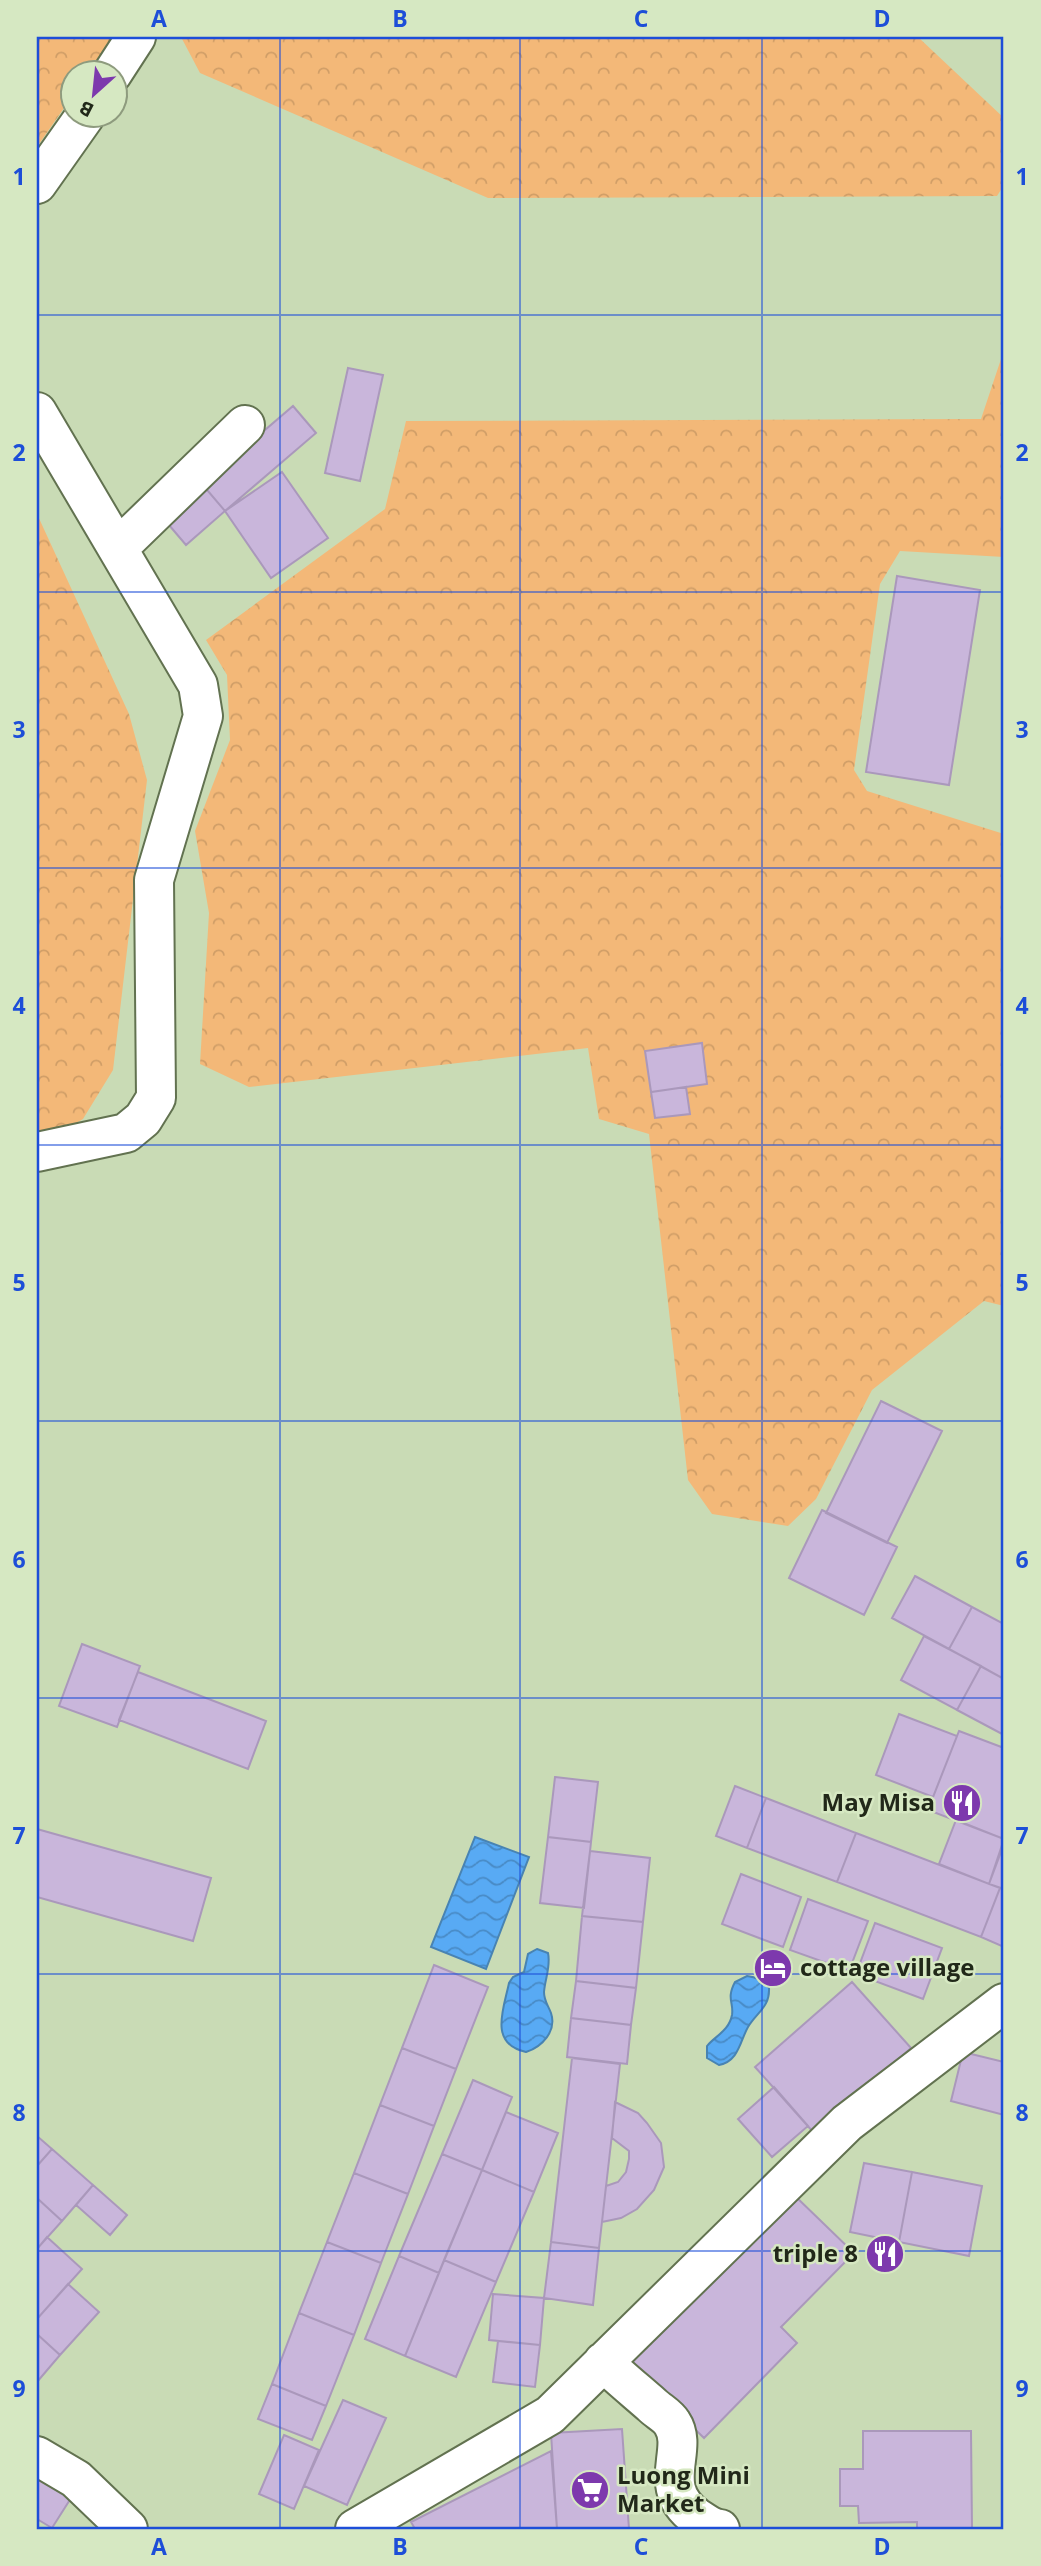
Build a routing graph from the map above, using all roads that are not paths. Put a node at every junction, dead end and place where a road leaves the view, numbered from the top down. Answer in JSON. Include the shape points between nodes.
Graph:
{"nodes":[{"id":1,"x":136,"y":37,"type":"edge"},
{"id":2,"x":121,"y":60,"type":"edge"},
{"id":3,"x":75,"y":130,"type":"edge"},
{"id":4,"x":37,"y":184,"type":"edge"},
{"id":5,"x":37,"y":412,"type":"edge"},
{"id":6,"x":245,"y":425,"type":"dead end"},
{"id":7,"x":118,"y":548,"type":"junction"},
{"id":8,"x":37,"y":1152,"type":"edge"},
{"id":9,"x":1004,"y":2003,"type":"edge"},
{"id":10,"x":603,"y":2362,"type":"junction"},
{"id":11,"x":37,"y":2456,"type":"edge"},
{"id":12,"x":128,"y":2529,"type":"edge"},
{"id":13,"x":355,"y":2529,"type":"edge"},
{"id":14,"x":720,"y":2529,"type":"edge"}],
"edges":[{"from":1,"to":2,"type":"street"},
{"from":3,"to":4,"type":"street"},
{"from":5,"to":7,"type":"street"},
{"from":6,"to":7,"type":"street"},
{"from":7,"to":8,"type":"street","via":[[198,685],[203,716],[154,880],[156,1098],[143,1119],[126,1133]]},
{"from":9,"to":10,"type":"street","via":[[847,2123]]},
{"from":10,"to":13,"type":"street","via":[[550,2415]]},
{"from":10,"to":14,"type":"street","via":[[672,2423],[679,2441],[674,2463],[676,2488],[694,2515]]},
{"from":11,"to":12,"type":"street","via":[[76,2479]]}]}
